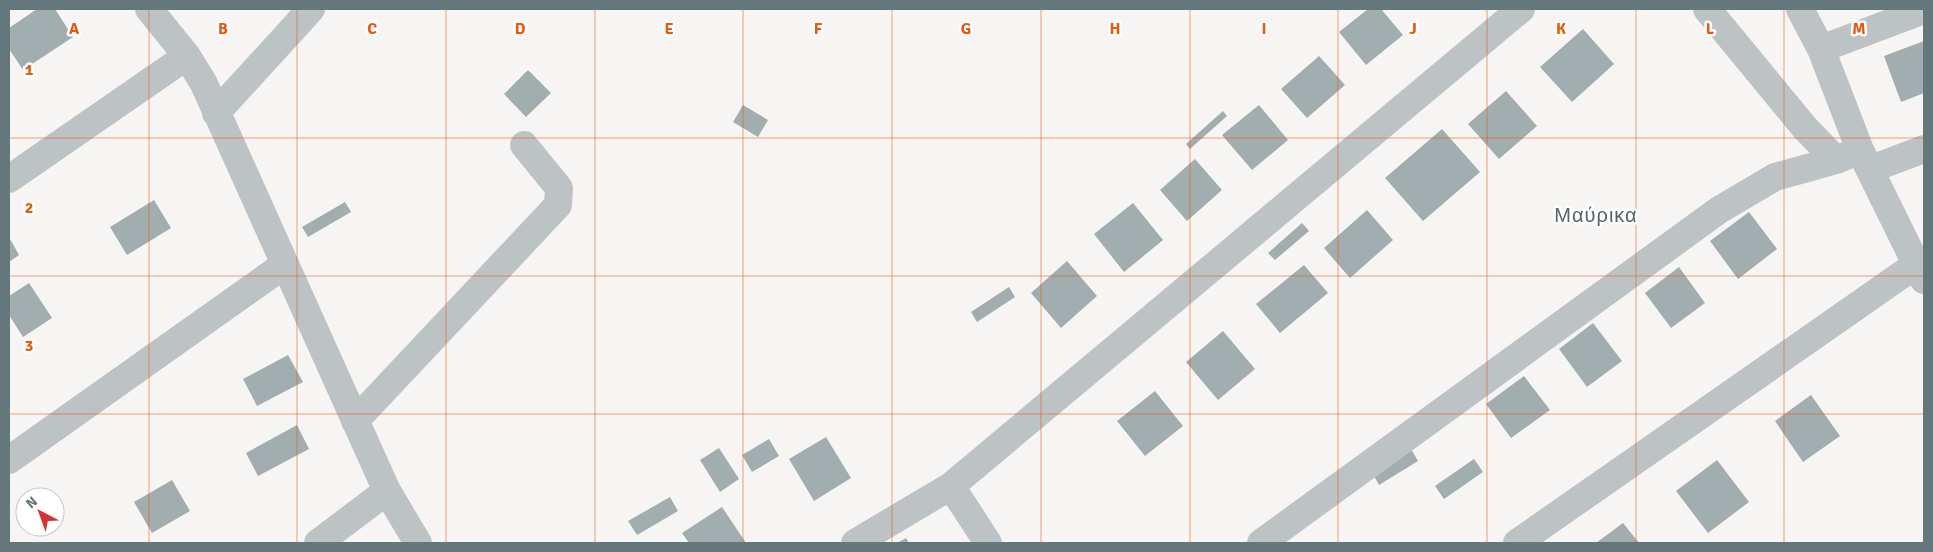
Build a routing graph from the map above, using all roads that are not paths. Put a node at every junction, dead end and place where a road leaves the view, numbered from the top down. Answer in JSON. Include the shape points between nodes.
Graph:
{"nodes":[{"id":1,"x":149,"y":9,"type":"edge"},
{"id":2,"x":311,"y":9,"type":"edge"},
{"id":3,"x":1521,"y":9,"type":"edge"},
{"id":4,"x":1707,"y":9,"type":"edge"},
{"id":5,"x":1800,"y":9,"type":"edge"},
{"id":6,"x":1924,"y":10,"type":"edge"},
{"id":7,"x":1821,"y":48,"type":"junction"},
{"id":8,"x":187,"y":56,"type":"junction"},
{"id":9,"x":216,"y":114,"type":"junction"},
{"id":10,"x":524,"y":145,"type":"dead end"},
{"id":11,"x":1924,"y":149,"type":"edge"},
{"id":12,"x":1856,"y":160,"type":"junction"},
{"id":13,"x":9,"y":179,"type":"edge"},
{"id":14,"x":284,"y":265,"type":"junction"},
{"id":15,"x":1921,"y":273,"type":"edge"},
{"id":16,"x":355,"y":421,"type":"junction"},
{"id":17,"x":9,"y":460,"type":"edge"},
{"id":18,"x":951,"y":486,"type":"junction"},
{"id":19,"x":387,"y":491,"type":"junction"},
{"id":20,"x":318,"y":543,"type":"edge"},
{"id":21,"x":418,"y":543,"type":"edge"},
{"id":22,"x":855,"y":543,"type":"edge"},
{"id":23,"x":988,"y":543,"type":"edge"},
{"id":24,"x":1261,"y":543,"type":"edge"},
{"id":25,"x":1518,"y":543,"type":"edge"}],
"edges":[{"from":1,"to":8,"type":"street"},
{"from":2,"to":9,"type":"street"},
{"from":3,"to":18,"type":"street"},
{"from":4,"to":12,"type":"street","via":[[1805,128]]},
{"from":5,"to":7,"type":"street"},
{"from":6,"to":7,"type":"street"},
{"from":7,"to":12,"type":"street"},
{"from":8,"to":9,"type":"street","via":[[204,84]]},
{"from":8,"to":13,"type":"street"},
{"from":9,"to":14,"type":"street"},
{"from":10,"to":16,"type":"street","via":[[559,188],[558,205]]},
{"from":11,"to":12,"type":"street"},
{"from":12,"to":15,"type":"street"},
{"from":12,"to":24,"type":"street","via":[[1775,177],[1719,210]]},
{"from":14,"to":16,"type":"street"},
{"from":14,"to":17,"type":"street"},
{"from":15,"to":25,"type":"street"},
{"from":16,"to":19,"type":"street"},
{"from":18,"to":22,"type":"street"},
{"from":18,"to":23,"type":"street"},
{"from":19,"to":20,"type":"street"},
{"from":19,"to":21,"type":"street"}]}
